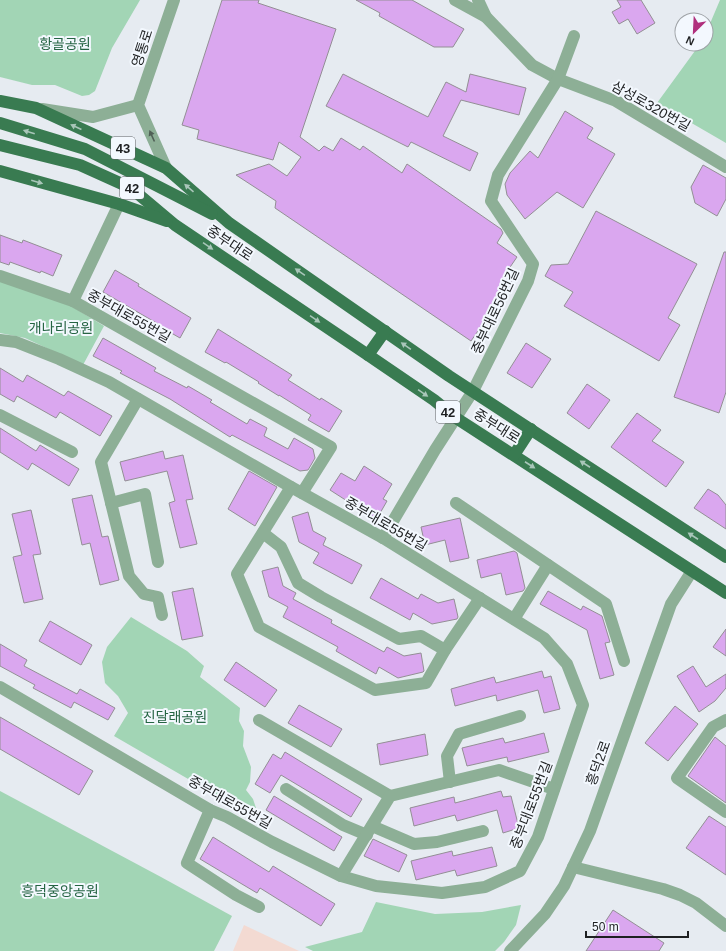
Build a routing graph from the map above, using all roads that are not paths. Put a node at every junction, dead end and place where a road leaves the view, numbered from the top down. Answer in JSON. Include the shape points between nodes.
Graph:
{"nodes":[{"id":1,"x":174,"y":0,"type":"edge"},
{"id":2,"x":455,"y":0,"type":"edge"},
{"id":3,"x":478,"y":0,"type":"edge"},
{"id":4,"x":486,"y":17,"type":"junction"},
{"id":5,"x":574,"y":36,"type":"dead end"},
{"id":6,"x":558,"y":79,"type":"junction"},
{"id":7,"x":0,"y":101,"type":"edge"},
{"id":8,"x":138,"y":105,"type":"junction"},
{"id":9,"x":36,"y":108,"type":"junction"},
{"id":10,"x":0,"y":123,"type":"edge"},
{"id":11,"x":0,"y":145,"type":"edge"},
{"id":12,"x":726,"y":167,"type":"edge"},
{"id":13,"x":166,"y":168,"type":"junction"},
{"id":14,"x":0,"y":171,"type":"edge"},
{"id":15,"x":119,"y":204,"type":"junction"},
{"id":16,"x":229,"y":223,"type":"junction"},
{"id":17,"x":175,"y":224,"type":"junction"},
{"id":18,"x":0,"y":276,"type":"edge"},
{"id":19,"x":73,"y":301,"type":"junction"},
{"id":20,"x":385,"y":331,"type":"junction"},
{"id":21,"x":0,"y":340,"type":"edge"},
{"id":22,"x":368,"y":355,"type":"junction"},
{"id":23,"x":473,"y":391,"type":"junction"},
{"id":24,"x":138,"y":399,"type":"junction"},
{"id":25,"x":0,"y":415,"type":"edge"},
{"id":26,"x":456,"y":418,"type":"junction"},
{"id":27,"x":531,"y":429,"type":"junction"},
{"id":28,"x":72,"y":452,"type":"dead end"},
{"id":29,"x":514,"y":455,"type":"junction"},
{"id":30,"x":291,"y":487,"type":"junction"},
{"id":31,"x":302,"y":493,"type":"junction"},
{"id":32,"x":111,"y":503,"type":"junction"},
{"id":33,"x":456,"y":503,"type":"dead end"},
{"id":34,"x":263,"y":533,"type":"junction"},
{"id":35,"x":383,"y":538,"type":"junction"},
{"id":36,"x":726,"y":557,"type":"edge"},
{"id":37,"x":158,"y":562,"type":"dead end"},
{"id":38,"x":548,"y":565,"type":"junction"},
{"id":39,"x":692,"y":571,"type":"junction"},
{"id":40,"x":726,"y":593,"type":"edge"},
{"id":41,"x":480,"y":598,"type":"junction"},
{"id":42,"x":162,"y":615,"type":"dead end"},
{"id":43,"x":514,"y":619,"type":"junction"},
{"id":44,"x":445,"y":650,"type":"junction"},
{"id":45,"x":624,"y":661,"type":"dead end"},
{"id":46,"x":2,"y":691,"type":"edge"},
{"id":47,"x":520,"y":716,"type":"dead end"},
{"id":48,"x":259,"y":720,"type":"dead end"},
{"id":49,"x":726,"y":720,"type":"edge"},
{"id":50,"x":450,"y":782,"type":"junction"},
{"id":51,"x":286,"y":789,"type":"dead end"},
{"id":52,"x":554,"y":789,"type":"junction"},
{"id":53,"x":390,"y":796,"type":"junction"},
{"id":54,"x":210,"y":810,"type":"junction"},
{"id":55,"x":726,"y":812,"type":"edge"},
{"id":56,"x":369,"y":830,"type":"junction"},
{"id":57,"x":483,"y":832,"type":"dead end"},
{"id":58,"x":573,"y":867,"type":"junction"},
{"id":59,"x":341,"y":876,"type":"junction"},
{"id":60,"x":259,"y":907,"type":"dead end"},
{"id":61,"x":726,"y":926,"type":"edge"},
{"id":62,"x":510,"y":951,"type":"edge"}],
"edges":[{"from":1,"to":8,"type":"street","name":"영통로"},
{"from":2,"to":4,"type":"street"},
{"from":3,"to":4,"type":"street"},
{"from":4,"to":6,"type":"street","name":"삼성로320번길","via":[[532,65]]},
{"from":5,"to":6,"type":"street"},
{"from":6,"to":12,"type":"street","name":"삼성로320번길","via":[[616,101]]},
{"from":6,"to":23,"type":"street","name":"중부대로56번길","via":[[498,175],[491,201],[533,264],[528,281]]},
{"from":7,"to":9,"type":"main road","name":"중부대로","number":"43"},
{"from":8,"to":9,"type":"street","via":[[93,117]]},
{"from":13,"to":8,"type":"street","one_way":true},
{"from":13,"to":9,"type":"main road","name":"중부대로","number":"43","one_way":true},
{"from":16,"to":10,"type":"main road","name":"중부대로","number":"42","one_way":true,"via":[[85,149]]},
{"from":11,"to":17,"type":"main road","name":"중부대로","number":"42","via":[[80,165],[131,188]]},
{"from":16,"to":13,"type":"main road","name":"중부대로","number":"43","one_way":true},
{"from":14,"to":15,"type":"main road","name":"중부대로","one_way":true},
{"from":15,"to":17,"type":"main road","name":"중부대로"},
{"from":15,"to":19,"type":"street","name":"중부대로55번길"},
{"from":20,"to":16,"type":"main road","name":"중부대로","number":"42","one_way":true},
{"from":17,"to":22,"type":"main road","name":"중부대로","number":"42","one_way":true},
{"from":18,"to":19,"type":"street","name":"중부대로55번길"},
{"from":19,"to":31,"type":"street","name":"중부대로55번길","via":[[331,447]]},
{"from":20,"to":22,"type":"main road"},
{"from":23,"to":20,"type":"main road","name":"중부대로","number":"42","one_way":true},
{"from":21,"to":24,"type":"street","name":"중부대로55번길","via":[[16,342],[59,359],[109,382]]},
{"from":22,"to":26,"type":"main road","name":"중부대로","number":"42","one_way":true},
{"from":23,"to":26,"type":"street"},
{"from":23,"to":27,"type":"main road","name":"중부대로","number":"42"},
{"from":24,"to":30,"type":"street","name":"중부대로55번길"},
{"from":24,"to":32,"type":"street","via":[[101,462]]},
{"from":25,"to":28,"type":"street"},
{"from":26,"to":29,"type":"main road","name":"중부대로","number":"42"},
{"from":26,"to":35,"type":"street"},
{"from":27,"to":29,"type":"main road"},
{"from":36,"to":27,"type":"main road","name":"중부대로","number":"42","one_way":true},
{"from":29,"to":39,"type":"main road","name":"중부대로","number":"42","one_way":true},
{"from":30,"to":31,"type":"street","name":"중부대로55번길"},
{"from":30,"to":34,"type":"street"},
{"from":31,"to":35,"type":"street","name":"중부대로55번길"},
{"from":32,"to":37,"type":"street","via":[[145,494]]},
{"from":32,"to":42,"type":"street","via":[[130,576],[144,594],[158,597]]},
{"from":33,"to":38,"type":"street"},
{"from":34,"to":44,"type":"street","via":[[281,547],[298,583],[399,639],[421,636]]},
{"from":34,"to":44,"type":"street","via":[[237,574],[259,627],[375,690],[426,683]]},
{"from":35,"to":41,"type":"street","name":"중부대로55번길"},
{"from":38,"to":43,"type":"street"},
{"from":38,"to":45,"type":"street","via":[[606,604]]},
{"from":39,"to":40,"type":"main road","name":"중부대로","number":"42"},
{"from":39,"to":58,"type":"street","name":"흥덕2로","via":[[671,604],[590,832]]},
{"from":41,"to":43,"type":"street","name":"중부대로55번길"},
{"from":41,"to":44,"type":"street"},
{"from":43,"to":52,"type":"street","name":"중부대로55번길","via":[[544,638],[567,664],[583,704]]},
{"from":46,"to":54,"type":"street","name":"중부대로55번길"},
{"from":47,"to":50,"type":"street","via":[[459,734],[447,756]]},
{"from":48,"to":53,"type":"street"},
{"from":49,"to":55,"type":"street","via":[[713,726],[677,778]]},
{"from":50,"to":52,"type":"street","via":[[499,770]]},
{"from":50,"to":53,"type":"street"},
{"from":51,"to":56,"type":"street","via":[[343,825]]},
{"from":52,"to":59,"type":"street","name":"중부대로55번길","via":[[538,837],[520,871],[485,887],[442,893],[376,886]]},
{"from":53,"to":56,"type":"street"},
{"from":54,"to":59,"type":"street","name":"중부대로55번길"},
{"from":54,"to":60,"type":"street","via":[[188,862],[236,895]]},
{"from":56,"to":57,"type":"street","via":[[414,844]]},
{"from":56,"to":59,"type":"street"},
{"from":58,"to":61,"type":"street","via":[[680,895],[696,903]]},
{"from":58,"to":62,"type":"street","name":"흥덕2로","via":[[545,914]]}]}
